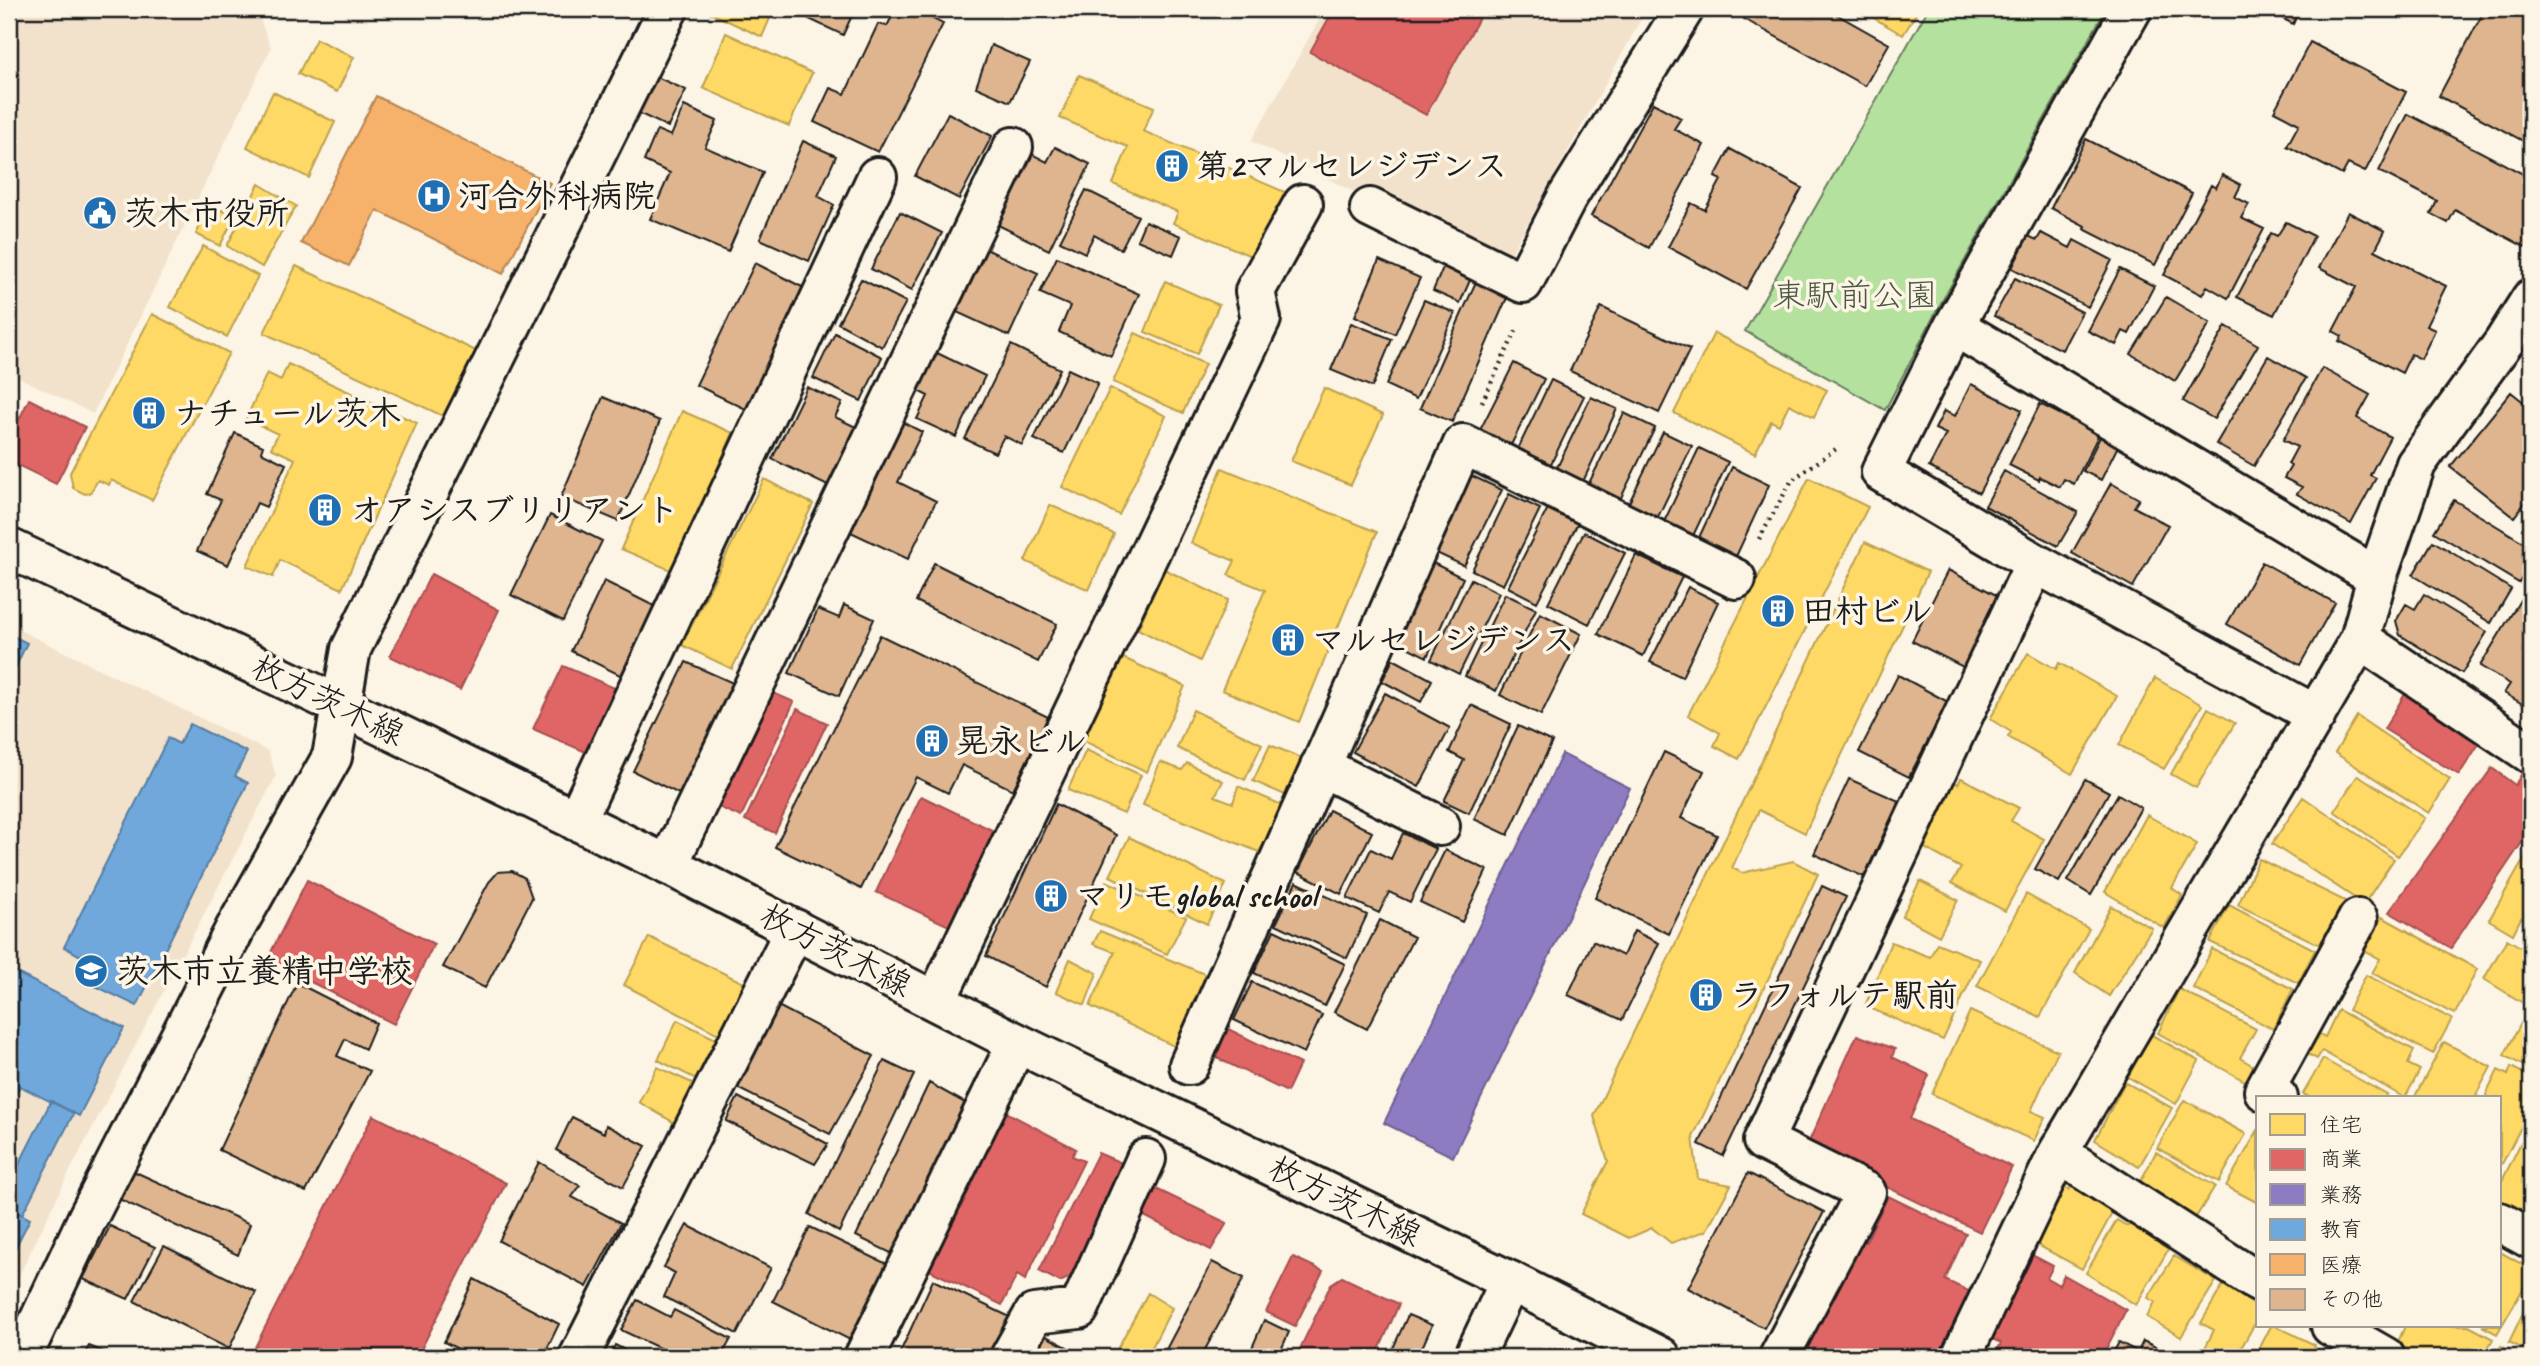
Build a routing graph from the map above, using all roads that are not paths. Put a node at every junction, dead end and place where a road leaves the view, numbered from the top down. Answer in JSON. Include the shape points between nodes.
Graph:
{"nodes":[{"id":1,"x":668,"y":9,"type":"edge"},
{"id":2,"x":1684,"y":9,"type":"edge"},
{"id":3,"x":2132,"y":9,"type":"edge"},
{"id":4,"x":1013,"y":147,"type":"dead end"},
{"id":5,"x":877,"y":177,"type":"dead end"},
{"id":6,"x":1303,"y":204,"type":"dead end"},
{"id":7,"x":1370,"y":208,"type":"dead end"},
{"id":8,"x":2531,"y":299,"type":"edge"},
{"id":9,"x":1954,"y":326,"type":"junction"},
{"id":10,"x":2517,"y":352,"type":"edge"},
{"id":11,"x":9,"y":548,"type":"edge"},
{"id":12,"x":2035,"y":563,"type":"junction"},
{"id":13,"x":2377,"y":577,"type":"junction"},
{"id":14,"x":1736,"y":579,"type":"road end"},
{"id":15,"x":2360,"y":639,"type":"junction"},
{"id":16,"x":340,"y":705,"type":"junction"},
{"id":17,"x":2316,"y":715,"type":"junction"},
{"id":18,"x":2531,"y":754,"type":"edge"},
{"id":19,"x":1321,"y":766,"type":"junction"},
{"id":20,"x":576,"y":821,"type":"junction"},
{"id":21,"x":1440,"y":826,"type":"dead end"},
{"id":22,"x":668,"y":865,"type":"junction"},
{"id":23,"x":2358,"y":919,"type":"dead end"},
{"id":24,"x":795,"y":929,"type":"junction"},
{"id":25,"x":936,"y":1001,"type":"junction"},
{"id":26,"x":1017,"y":1043,"type":"junction"},
{"id":27,"x":1189,"y":1065,"type":"dead end"},
{"id":28,"x":2274,"y":1096,"type":"edge"},
{"id":29,"x":2058,"y":1153,"type":"junction"},
{"id":30,"x":1146,"y":1159,"type":"dead end"},
{"id":31,"x":2502,"y":1223,"type":"edge"},
{"id":32,"x":2531,"y":1239,"type":"edge"},
{"id":33,"x":1510,"y":1281,"type":"junction"},
{"id":34,"x":2256,"y":1281,"type":"edge"},
{"id":35,"x":22,"y":1357,"type":"edge"},
{"id":36,"x":579,"y":1357,"type":"edge"},
{"id":37,"x":864,"y":1357,"type":"edge"},
{"id":38,"x":1010,"y":1357,"type":"edge"},
{"id":39,"x":1474,"y":1357,"type":"edge"},
{"id":40,"x":1661,"y":1357,"type":"edge"},
{"id":41,"x":1779,"y":1357,"type":"edge"},
{"id":42,"x":1961,"y":1357,"type":"edge"}],
"edges":[{"from":1,"to":16,"type":"street","via":[[351,649]]},
{"from":2,"to":7,"type":"street","via":[[1567,196],[1523,283]]},
{"from":3,"to":9,"type":"street"},
{"from":4,"to":22,"type":"street"},
{"from":5,"to":20,"type":"street"},
{"from":6,"to":25,"type":"street","via":[[1255,290],[1261,319]]},
{"from":8,"to":10,"type":"street"},
{"from":9,"to":12,"type":"street","via":[[1881,472]]},
{"from":9,"to":13,"type":"street"},
{"from":10,"to":13,"type":"street","via":[[2416,464]]},
{"from":11,"to":16,"type":"street","name":"枚方茨木線"},
{"from":12,"to":17,"type":"street"},
{"from":12,"to":41,"type":"street","via":[[1763,1141],[1866,1192]]},
{"from":13,"to":15,"type":"street"},
{"from":14,"to":19,"type":"street","via":[[1462,444]]},
{"from":15,"to":17,"type":"street"},
{"from":15,"to":18,"type":"street"},
{"from":16,"to":20,"type":"street","name":"枚方茨木線"},
{"from":16,"to":35,"type":"street","via":[[332,757],[229,941]]},
{"from":17,"to":29,"type":"street"},
{"from":19,"to":21,"type":"street"},
{"from":19,"to":27,"type":"street"},
{"from":20,"to":22,"type":"street","name":"枚方茨木線"},
{"from":22,"to":24,"type":"street","name":"枚方茨木線"},
{"from":23,"to":28,"type":"street","via":[[2264,1091]]},
{"from":24,"to":25,"type":"street","name":"枚方茨木線"},
{"from":24,"to":36,"type":"street"},
{"from":25,"to":26,"type":"street","name":"枚方茨木線"},
{"from":26,"to":33,"type":"street","name":"枚方茨木線"},
{"from":26,"to":37,"type":"street"},
{"from":29,"to":34,"type":"street"},
{"from":29,"to":42,"type":"street"},
{"from":30,"to":38,"type":"street","via":[[1079,1309],[1034,1314]]},
{"from":31,"to":32,"type":"street"},
{"from":33,"to":39,"type":"street"},
{"from":33,"to":40,"type":"street","name":"枚方茨木線"}]}
